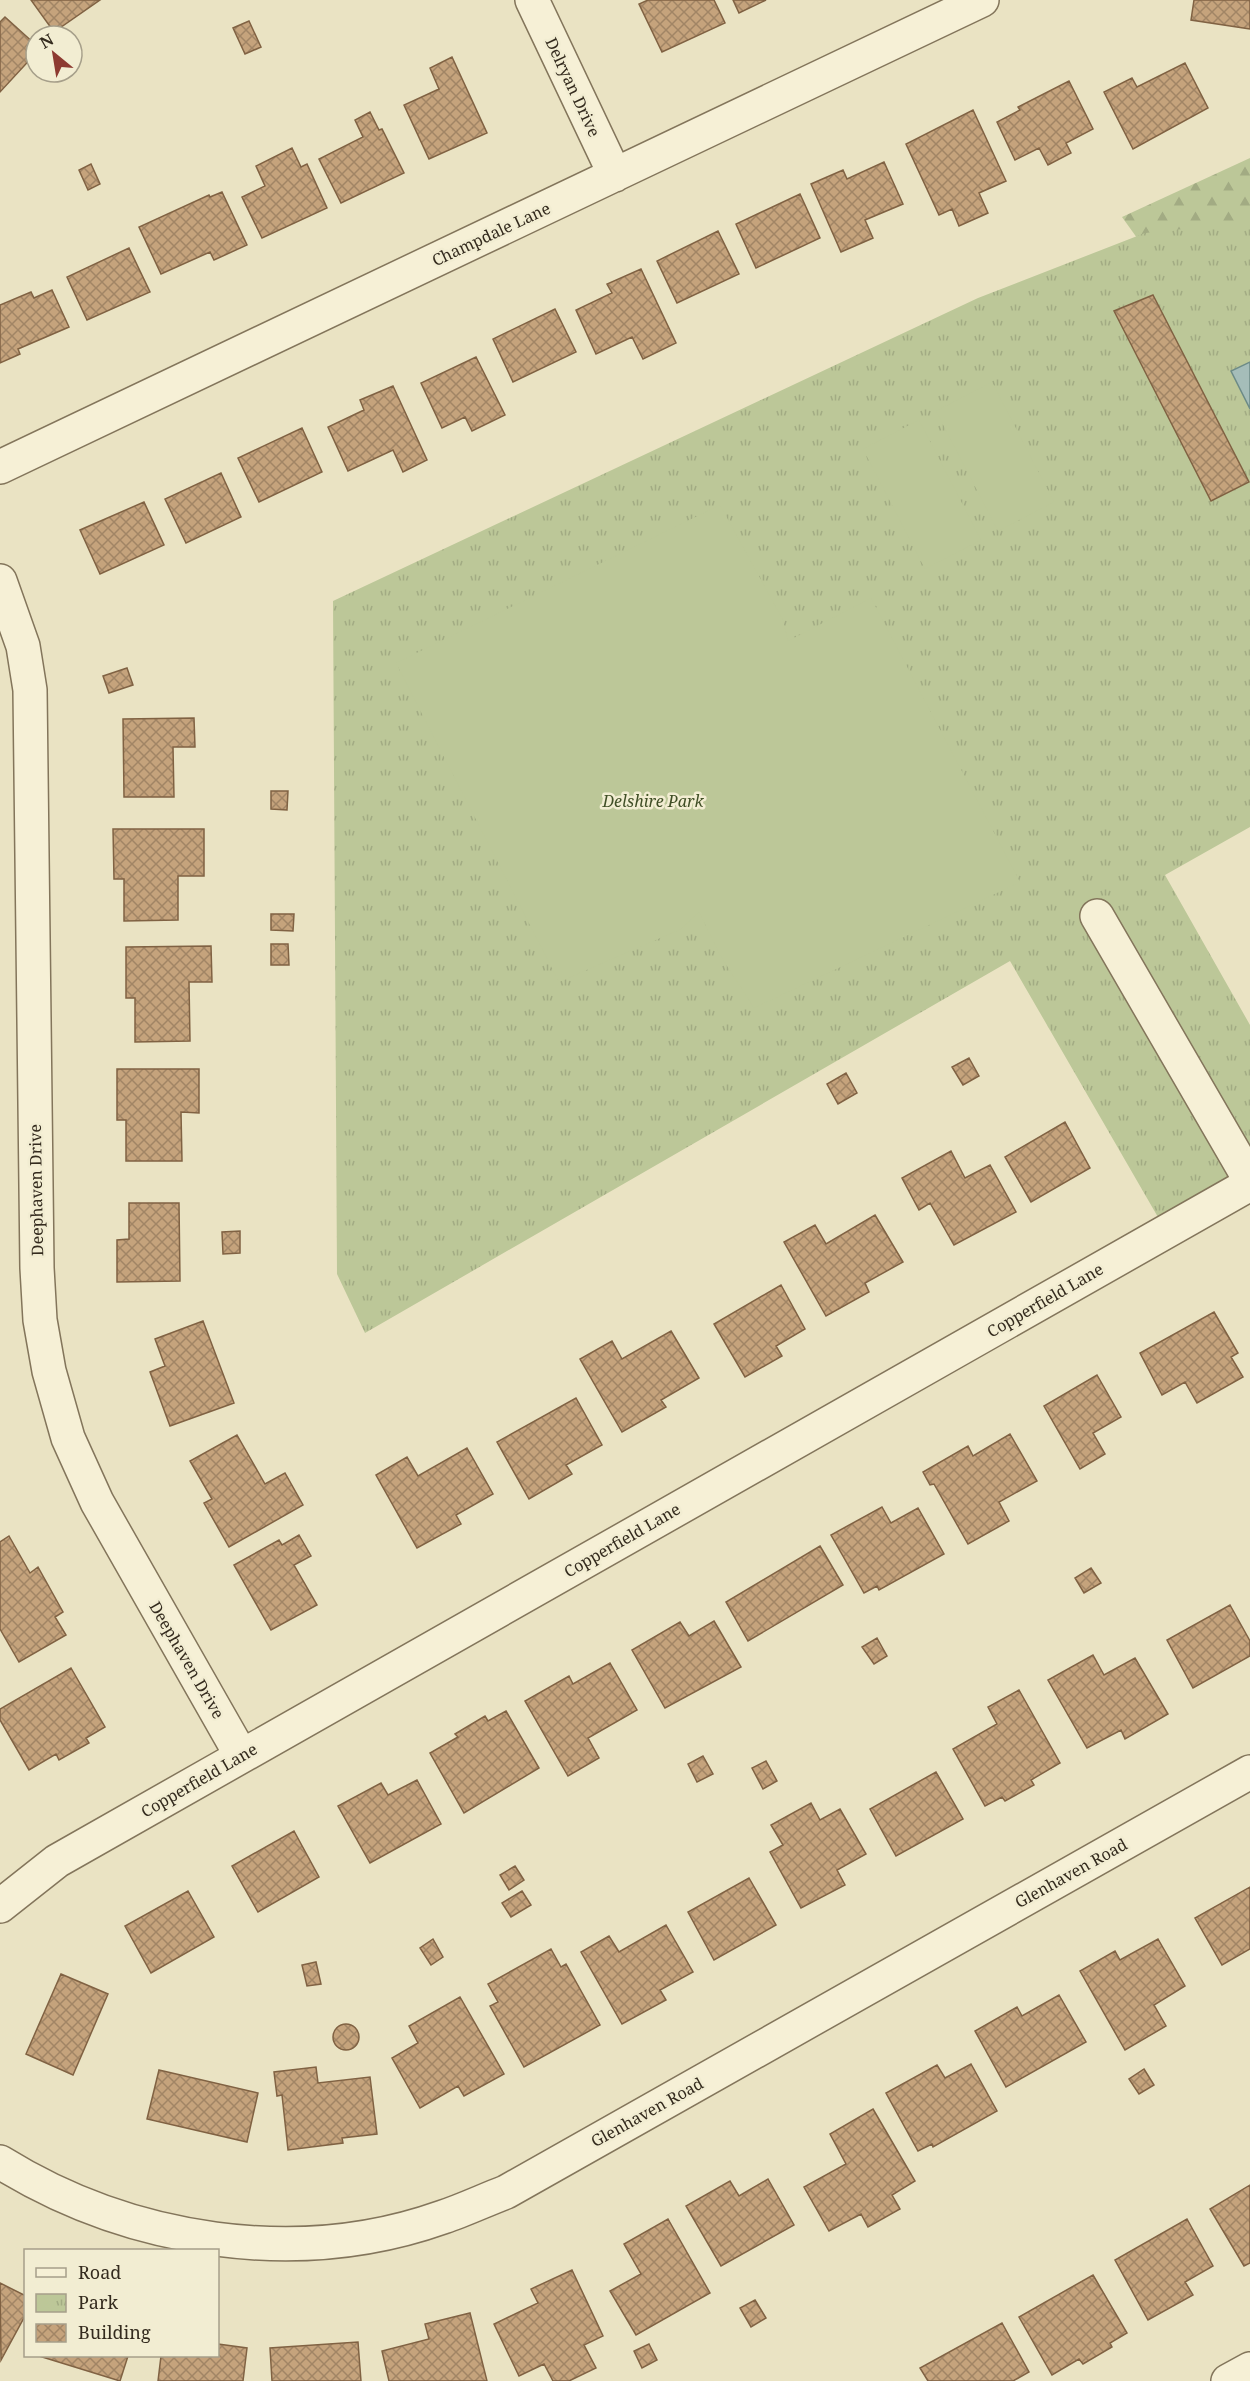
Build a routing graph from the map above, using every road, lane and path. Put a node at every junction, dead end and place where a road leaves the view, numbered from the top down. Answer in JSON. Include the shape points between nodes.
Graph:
{"nodes":[{"id":1,"x":532,"y":0,"type":"edge"},
{"id":2,"x":982,"y":0,"type":"edge"},
{"id":3,"x":615,"y":175,"type":"junction"},
{"id":4,"x":0,"y":467,"type":"edge"},
{"id":5,"x":0,"y":581,"type":"edge"},
{"id":6,"x":1098,"y":916,"type":"dead end"},
{"id":7,"x":1250,"y":1182,"type":"edge"},
{"id":8,"x":241,"y":1755,"type":"junction"},
{"id":9,"x":1250,"y":1772,"type":"edge"},
{"id":10,"x":0,"y":1906,"type":"edge"},
{"id":11,"x":0,"y":2162,"type":"edge"},
{"id":12,"x":1250,"y":2369,"type":"edge"},
{"id":13,"x":1228,"y":2381,"type":"edge"}],
"edges":[{"from":1,"to":3,"type":"street","name":"Delryan Drive"},
{"from":2,"to":3,"type":"street","name":"Champdale Lane"},
{"from":3,"to":4,"type":"street","name":"Champdale Lane"},
{"from":5,"to":8,"type":"street","name":"Deephaven Drive","via":[[22,646],[30,690],[37,1268],[40,1320],[49,1371],[68,1438],[97,1502]]},
{"from":6,"to":7,"type":"street"},
{"from":7,"to":8,"type":"street","name":"Copperfield Lane"},
{"from":8,"to":10,"type":"street","name":"Copperfield Lane","via":[[57,1861]]},
{"from":9,"to":11,"type":"street","name":"Glenhaven Road","via":[[507,2192],[442,2218],[374,2235],[316,2242],[234,2242],[165,2231],[98,2211],[34,2183]]},
{"from":12,"to":13,"type":"street"}]}
